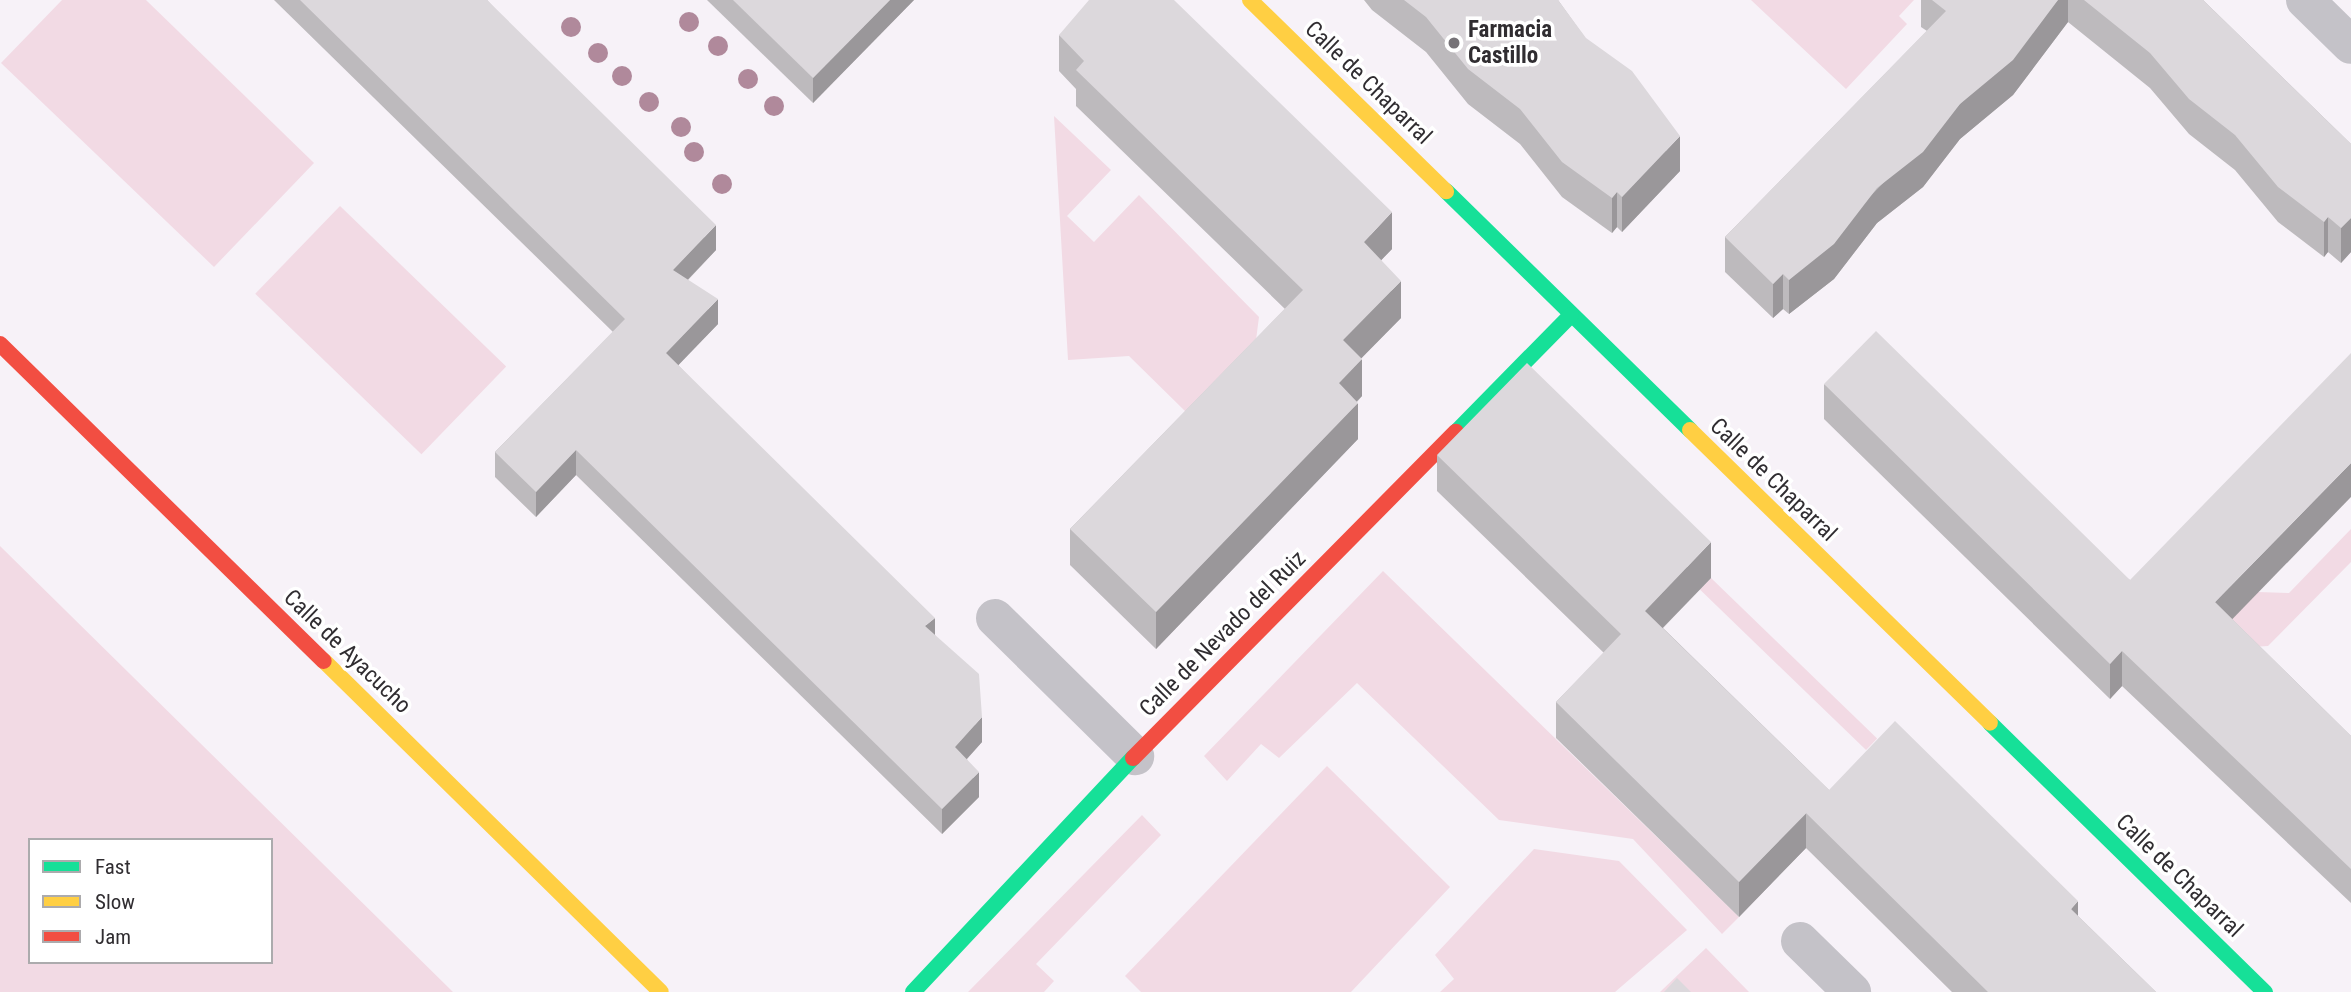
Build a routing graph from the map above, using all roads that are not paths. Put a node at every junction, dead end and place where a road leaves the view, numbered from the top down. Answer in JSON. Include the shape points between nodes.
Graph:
{"nodes":[{"id":1,"x":1250,"y":0,"type":"edge"},
{"id":2,"x":2305,"y":0,"type":"edge"},
{"id":3,"x":2351,"y":46,"type":"edge"},
{"id":4,"x":1571,"y":315,"type":"junction"},
{"id":5,"x":0,"y":344,"type":"edge"},
{"id":6,"x":999,"y":622,"type":"dead end"},
{"id":7,"x":1135,"y":756,"type":"junction"},
{"id":8,"x":1800,"y":941,"type":"dead end"},
{"id":9,"x":661,"y":992,"type":"edge"},
{"id":10,"x":913,"y":992,"type":"edge"},
{"id":11,"x":1852,"y":992,"type":"edge"},
{"id":12,"x":2264,"y":992,"type":"edge"}],
"edges":[{"from":1,"to":4,"type":"street","name":"Calle de Chaparral"},
{"from":2,"to":3,"type":"street"},
{"from":4,"to":7,"type":"street","name":"Calle de Nevado del Ruiz"},
{"from":4,"to":12,"type":"street","name":"Calle de Chaparral"},
{"from":5,"to":9,"type":"street","name":"Calle de Ayacucho"},
{"from":6,"to":7,"type":"street"},
{"from":7,"to":10,"type":"street","name":"Calle de Nevado del Ruiz"},
{"from":8,"to":11,"type":"street"}]}
